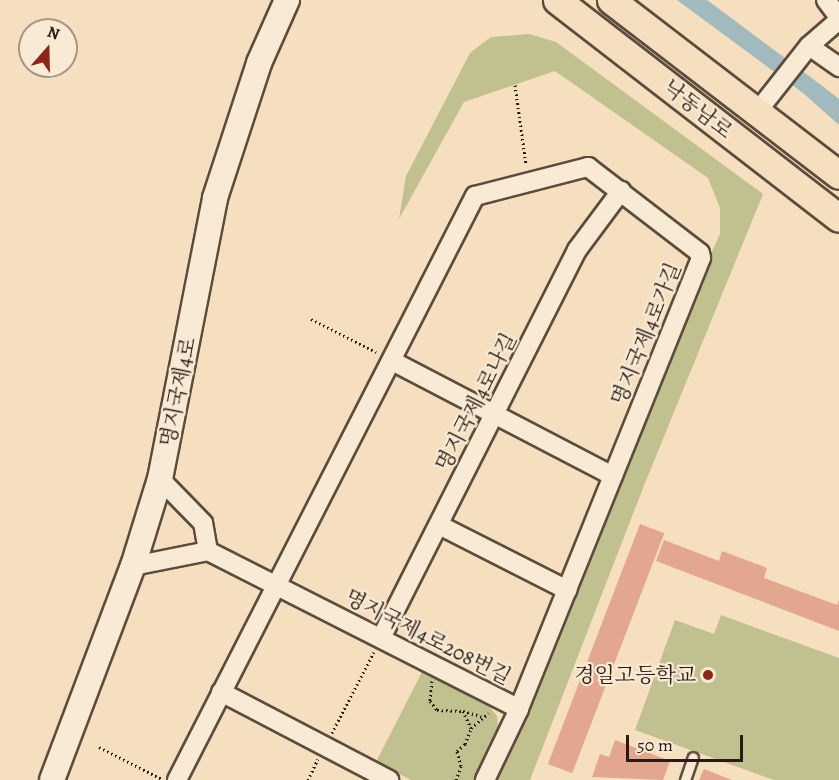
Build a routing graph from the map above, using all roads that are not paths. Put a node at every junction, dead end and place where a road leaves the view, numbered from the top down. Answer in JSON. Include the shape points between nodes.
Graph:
{"nodes":[{"id":1,"x":287,"y":0,"type":"edge"},
{"id":2,"x":557,"y":0,"type":"edge"},
{"id":3,"x":611,"y":0,"type":"edge"},
{"id":4,"x":826,"y":0,"type":"edge"},
{"id":5,"x":839,"y":19,"type":"edge"},
{"id":6,"x":808,"y":48,"type":"junction"},
{"id":7,"x":839,"y":68,"type":"edge"},
{"id":8,"x":757,"y":112,"type":"junction"},
{"id":9,"x":839,"y":175,"type":"edge"},
{"id":10,"x":621,"y":191,"type":"junction"},
{"id":11,"x":839,"y":218,"type":"edge"},
{"id":12,"x":385,"y":356,"type":"junction"},
{"id":13,"x":495,"y":415,"type":"junction"},
{"id":14,"x":613,"y":476,"type":"junction"},
{"id":15,"x":160,"y":479,"type":"junction"},
{"id":16,"x":439,"y":525,"type":"junction"},
{"id":17,"x":208,"y":551,"type":"junction"},
{"id":18,"x":133,"y":566,"type":"junction"},
{"id":19,"x":277,"y":586,"type":"junction"},
{"id":20,"x":567,"y":590,"type":"junction"},
{"id":21,"x":379,"y":643,"type":"junction"},
{"id":22,"x":221,"y":692,"type":"junction"},
{"id":23,"x":519,"y":709,"type":"junction"},
{"id":24,"x":693,"y":758,"type":"dead end"},
{"id":25,"x":52,"y":780,"type":"edge"},
{"id":26,"x":177,"y":780,"type":"edge"},
{"id":27,"x":389,"y":780,"type":"edge"},
{"id":28,"x":485,"y":780,"type":"edge"},
{"id":29,"x":685,"y":780,"type":"edge"}],
"edges":[{"from":1,"to":15,"type":"main road","name":"명지국제4로","via":[[258,63],[215,198]]},
{"from":2,"to":11,"type":"main road","name":"낙동남로"},
{"from":3,"to":8,"type":"main road","name":"낙동남로"},
{"from":4,"to":5,"type":"street"},
{"from":5,"to":6,"type":"street"},
{"from":6,"to":7,"type":"street"},
{"from":6,"to":8,"type":"street"},
{"from":8,"to":9,"type":"main road","name":"낙동남로"},
{"from":10,"to":12,"type":"street","name":"명지국제4로가길","via":[[588,167],[475,196]]},
{"from":10,"to":13,"type":"street","name":"명지국제4로나길","via":[[577,250]]},
{"from":10,"to":14,"type":"street","name":"명지국제4로가길","via":[[700,253],[701,258]]},
{"from":12,"to":13,"type":"street"},
{"from":12,"to":19,"type":"street","name":"명지국제4로가길"},
{"from":13,"to":14,"type":"street"},
{"from":13,"to":16,"type":"street","name":"명지국제4로나길"},
{"from":14,"to":20,"type":"street","name":"명지국제4로가길"},
{"from":15,"to":17,"type":"street","via":[[203,523]]},
{"from":15,"to":18,"type":"main road","name":"명지국제4로"},
{"from":16,"to":20,"type":"street"},
{"from":16,"to":21,"type":"street","name":"명지국제4로나길"},
{"from":17,"to":18,"type":"street"},
{"from":17,"to":19,"type":"street","name":"명지국제4로208번길"},
{"from":18,"to":25,"type":"main road","name":"명지국제4로"},
{"from":19,"to":21,"type":"street","name":"명지국제4로208번길"},
{"from":19,"to":22,"type":"street"},
{"from":20,"to":23,"type":"street","name":"명지국제4로가길"},
{"from":21,"to":23,"type":"street","name":"명지국제4로208번길"},
{"from":22,"to":26,"type":"street"},
{"from":22,"to":27,"type":"street"},
{"from":23,"to":28,"type":"street","name":"명지국제4로208번길"},
{"from":24,"to":29,"type":"lane"}]}
